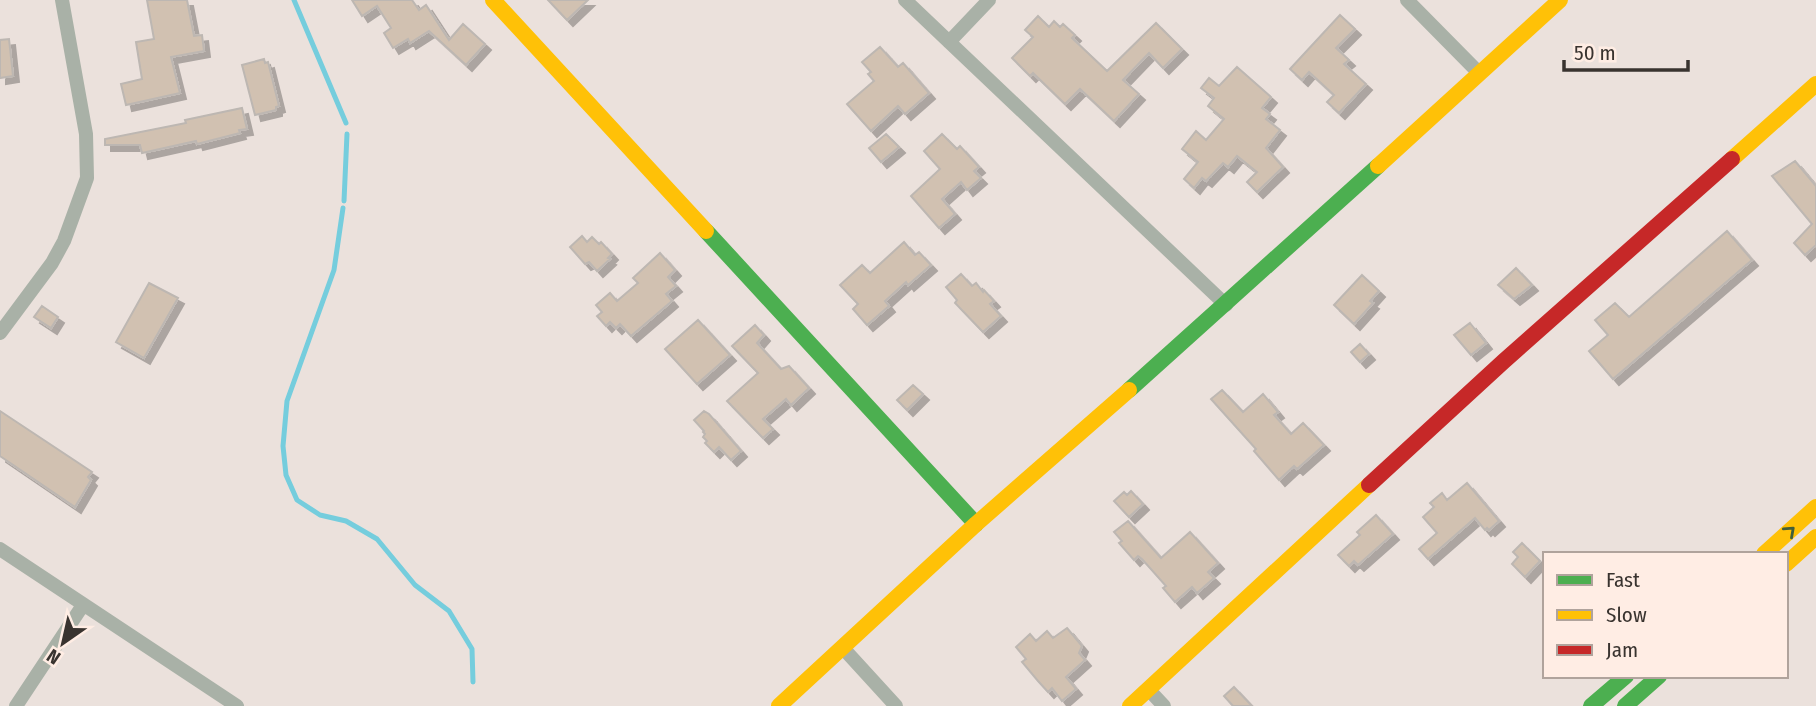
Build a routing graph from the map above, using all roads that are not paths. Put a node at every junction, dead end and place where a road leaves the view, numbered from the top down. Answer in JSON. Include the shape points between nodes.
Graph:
{"nodes":[{"id":1,"x":62,"y":0,"type":"edge"},
{"id":2,"x":494,"y":0,"type":"edge"},
{"id":3,"x":905,"y":0,"type":"edge"},
{"id":4,"x":989,"y":0,"type":"edge"},
{"id":5,"x":1407,"y":0,"type":"edge"},
{"id":6,"x":1560,"y":0,"type":"edge"},
{"id":7,"x":949,"y":42,"type":"junction"},
{"id":8,"x":1479,"y":73,"type":"junction"},
{"id":9,"x":1816,"y":84,"type":"edge"},
{"id":10,"x":1226,"y":305,"type":"junction"},
{"id":11,"x":0,"y":333,"type":"edge"},
{"id":12,"x":1816,"y":508,"type":"edge"},
{"id":13,"x":976,"y":524,"type":"junction"},
{"id":14,"x":1816,"y":537,"type":"edge"},
{"id":15,"x":0,"y":549,"type":"edge"},
{"id":16,"x":1766,"y":552,"type":"edge"},
{"id":17,"x":1788,"y":562,"type":"edge"},
{"id":18,"x":83,"y":605,"type":"junction"},
{"id":19,"x":843,"y":648,"type":"junction"},
{"id":20,"x":1624,"y":678,"type":"edge"},
{"id":21,"x":1657,"y":678,"type":"edge"},
{"id":22,"x":1149,"y":690,"type":"junction"},
{"id":23,"x":16,"y":706,"type":"edge"},
{"id":24,"x":237,"y":706,"type":"edge"},
{"id":25,"x":779,"y":706,"type":"edge"},
{"id":26,"x":896,"y":706,"type":"edge"},
{"id":27,"x":1130,"y":706,"type":"edge"},
{"id":28,"x":1164,"y":706,"type":"edge"},
{"id":29,"x":1591,"y":706,"type":"edge"},
{"id":30,"x":1625,"y":706,"type":"edge"}],
"edges":[{"from":1,"to":11,"type":"street","via":[[86,134],[87,178],[64,241]]},
{"from":2,"to":13,"type":"main road"},
{"from":3,"to":7,"type":"street"},
{"from":4,"to":7,"type":"street"},
{"from":5,"to":8,"type":"street"},
{"from":6,"to":8,"type":"main road"},
{"from":7,"to":10,"type":"street"},
{"from":8,"to":10,"type":"main road"},
{"from":9,"to":22,"type":"main road","via":[[1504,361]]},
{"from":10,"to":13,"type":"main road"},
{"from":16,"to":12,"type":"main road","one_way":true},
{"from":13,"to":19,"type":"main road"},
{"from":14,"to":17,"type":"main road"},
{"from":15,"to":18,"type":"street"},
{"from":18,"to":23,"type":"street"},
{"from":18,"to":24,"type":"street"},
{"from":19,"to":25,"type":"main road"},
{"from":19,"to":26,"type":"street"},
{"from":20,"to":29,"type":"main road"},
{"from":21,"to":30,"type":"main road"},
{"from":22,"to":27,"type":"main road"},
{"from":22,"to":28,"type":"street"}]}
